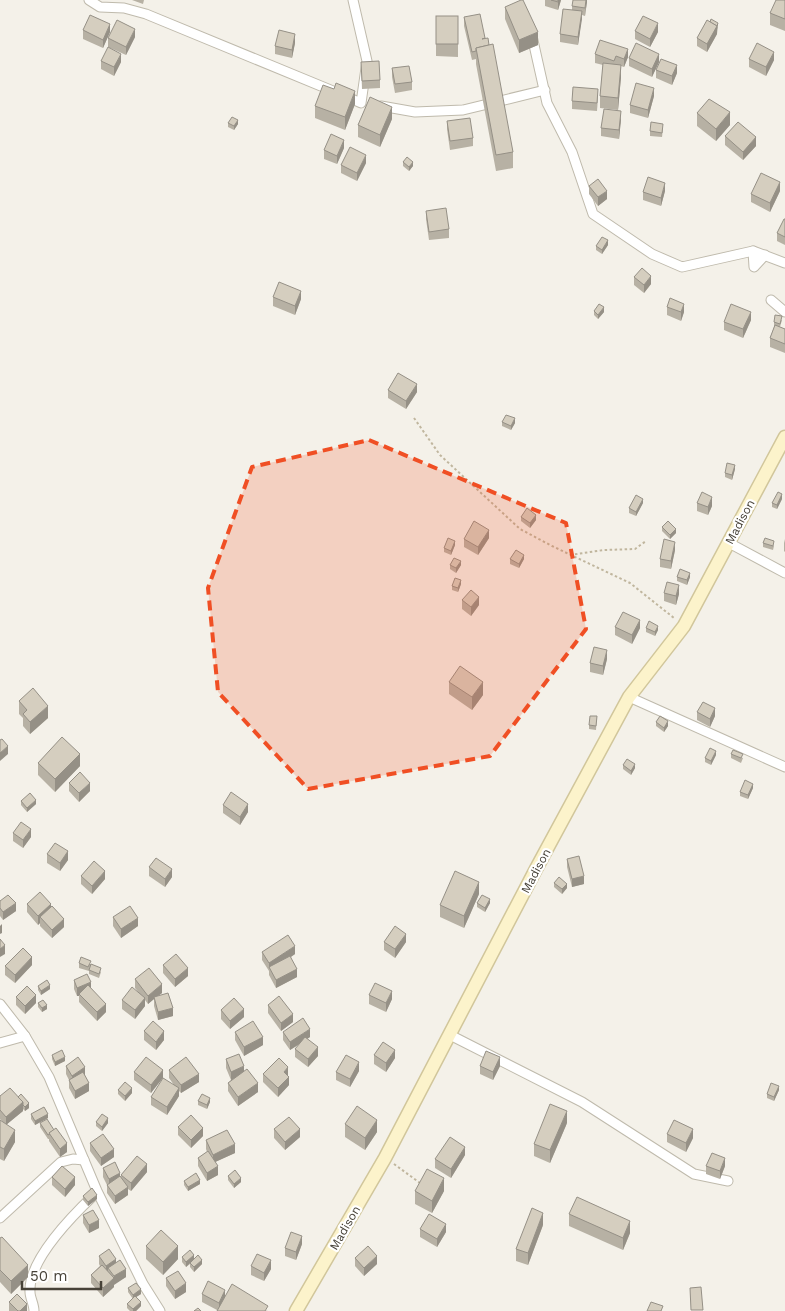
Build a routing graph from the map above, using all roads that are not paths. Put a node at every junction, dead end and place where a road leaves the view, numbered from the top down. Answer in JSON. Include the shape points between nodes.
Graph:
{"nodes":[{"id":1,"x":89,"y":0,"type":"edge"},
{"id":2,"x":353,"y":0,"type":"edge"},
{"id":3,"x":529,"y":25,"type":"edge"},
{"id":4,"x":545,"y":90,"type":"junction"},
{"id":5,"x":362,"y":103,"type":"junction"},
{"id":6,"x":753,"y":251,"type":"junction"},
{"id":7,"x":765,"y":255,"type":"junction"},
{"id":8,"x":785,"y":263,"type":"edge"},
{"id":9,"x":771,"y":300,"type":"dead end"},
{"id":10,"x":785,"y":312,"type":"edge"},
{"id":11,"x":785,"y":437,"type":"edge"},
{"id":12,"x":729,"y":543,"type":"junction"},
{"id":13,"x":785,"y":573,"type":"edge"},
{"id":14,"x":630,"y":697,"type":"junction"},
{"id":15,"x":785,"y":767,"type":"edge"},
{"id":16,"x":0,"y":1004,"type":"edge"},
{"id":17,"x":450,"y":1035,"type":"junction"},
{"id":18,"x":25,"y":1036,"type":"junction"},
{"id":19,"x":0,"y":1043,"type":"edge"},
{"id":20,"x":84,"y":1160,"type":"junction"},
{"id":21,"x":728,"y":1180,"type":"dead end"},
{"id":22,"x":97,"y":1192,"type":"junction"},
{"id":23,"x":0,"y":1218,"type":"edge"},
{"id":24,"x":34,"y":1311,"type":"edge"},
{"id":25,"x":160,"y":1311,"type":"edge"},
{"id":26,"x":296,"y":1311,"type":"edge"}],
"edges":[{"from":1,"to":5,"type":"street","via":[[100,8],[124,8],[146,14]]},
{"from":2,"to":5,"type":"street","via":[[367,61]]},
{"from":3,"to":4,"type":"street"},
{"from":4,"to":5,"type":"street","via":[[462,110],[416,112]]},
{"from":4,"to":6,"type":"street","via":[[547,103],[572,152],[593,214],[652,254],[682,267]]},
{"from":6,"to":7,"type":"street"},
{"from":6,"to":7,"type":"street","via":[[754,267]]},
{"from":7,"to":8,"type":"street"},
{"from":9,"to":10,"type":"street"},
{"from":11,"to":12,"type":"street","name":"Madison"},
{"from":12,"to":13,"type":"street"},
{"from":12,"to":14,"type":"street","name":"Madison","via":[[684,626]]},
{"from":14,"to":15,"type":"street"},
{"from":14,"to":17,"type":"street","name":"Madison"},
{"from":16,"to":18,"type":"street"},
{"from":17,"to":21,"type":"street","via":[[582,1102],[694,1174]]},
{"from":17,"to":26,"type":"street","name":"Madison"},
{"from":18,"to":19,"type":"street"},
{"from":18,"to":20,"type":"street","via":[[49,1078]]},
{"from":20,"to":22,"type":"street"},
{"from":20,"to":23,"type":"street","via":[[61,1162]]},
{"from":22,"to":24,"type":"street","via":[[70,1217],[46,1248],[37,1265],[30,1291]]},
{"from":22,"to":25,"type":"street"}]}
